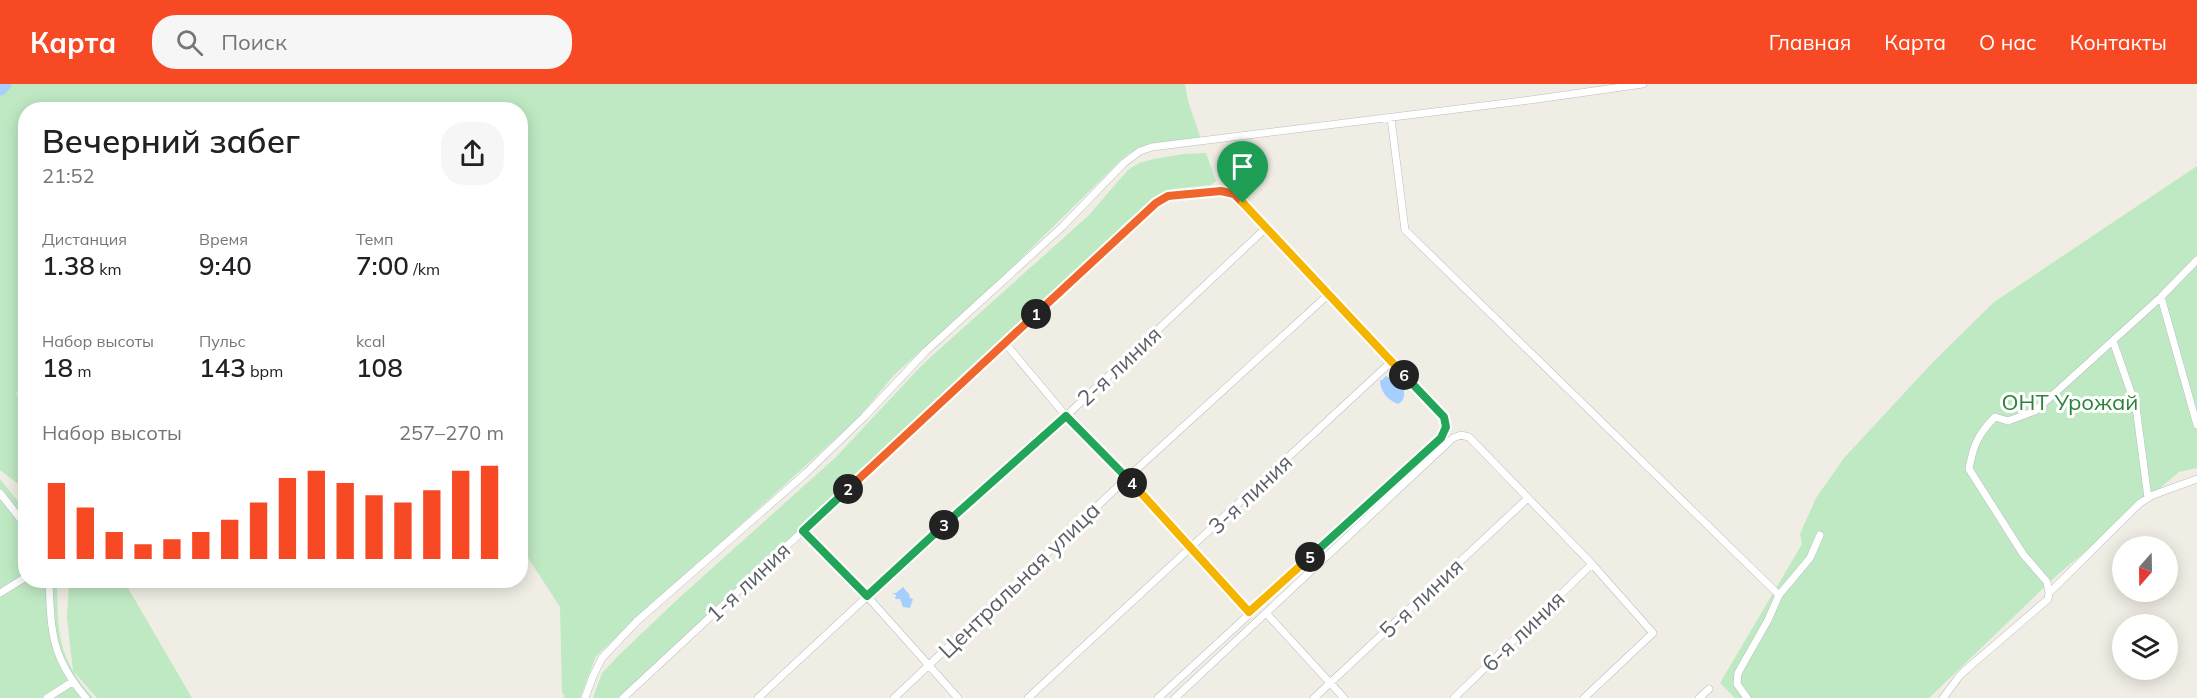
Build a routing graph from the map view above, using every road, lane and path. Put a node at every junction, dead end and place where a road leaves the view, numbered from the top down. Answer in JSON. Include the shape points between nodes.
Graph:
{"nodes":[{"id":1,"x":1643,"y":84,"type":"edge"},
{"id":2,"x":1391,"y":118,"type":"junction"},
{"id":3,"x":1267,"y":227,"type":"junction"},
{"id":4,"x":2197,"y":260,"type":"edge"},
{"id":5,"x":1330,"y":293,"type":"junction"},
{"id":6,"x":2161,"y":297,"type":"junction"},
{"id":7,"x":2113,"y":341,"type":"junction"},
{"id":8,"x":1005,"y":343,"type":"junction"},
{"id":9,"x":1392,"y":362,"type":"junction"},
{"id":10,"x":1066,"y":416,"type":"junction"},
{"id":11,"x":2197,"y":424,"type":"edge"},
{"id":12,"x":1127,"y":478,"type":"junction"},
{"id":13,"x":2197,"y":478,"type":"edge"},
{"id":14,"x":0,"y":493,"type":"edge"},
{"id":15,"x":1528,"y":498,"type":"junction"},
{"id":16,"x":2148,"y":498,"type":"junction"},
{"id":17,"x":18,"y":516,"type":"edge"},
{"id":18,"x":803,"y":531,"type":"junction"},
{"id":19,"x":1820,"y":535,"type":"dead end"},
{"id":20,"x":1191,"y":548,"type":"junction"},
{"id":21,"x":1592,"y":564,"type":"junction"},
{"id":22,"x":18,"y":582,"type":"edge"},
{"id":23,"x":49,"y":588,"type":"edge"},
{"id":24,"x":0,"y":593,"type":"edge"},
{"id":25,"x":2049,"y":593,"type":"junction"},
{"id":26,"x":1779,"y":595,"type":"junction"},
{"id":27,"x":867,"y":596,"type":"junction"},
{"id":28,"x":1249,"y":612,"type":"junction"},
{"id":29,"x":1266,"y":613,"type":"junction"},
{"id":30,"x":928,"y":666,"type":"junction"},
{"id":31,"x":72,"y":682,"type":"junction"},
{"id":32,"x":1331,"y":682,"type":"junction"},
{"id":33,"x":1709,"y":689,"type":"dead end"},
{"id":34,"x":47,"y":698,"type":"edge"},
{"id":35,"x":86,"y":698,"type":"edge"},
{"id":36,"x":585,"y":698,"type":"edge"},
{"id":37,"x":623,"y":698,"type":"edge"},
{"id":38,"x":758,"y":698,"type":"edge"},
{"id":39,"x":894,"y":698,"type":"edge"},
{"id":40,"x":958,"y":698,"type":"edge"},
{"id":41,"x":1028,"y":698,"type":"edge"},
{"id":42,"x":1158,"y":698,"type":"edge"},
{"id":43,"x":1175,"y":698,"type":"edge"},
{"id":44,"x":1314,"y":698,"type":"edge"},
{"id":45,"x":1344,"y":698,"type":"edge"},
{"id":46,"x":1454,"y":698,"type":"edge"},
{"id":47,"x":1584,"y":698,"type":"edge"},
{"id":48,"x":1699,"y":698,"type":"edge"},
{"id":49,"x":1748,"y":698,"type":"edge"},
{"id":50,"x":1943,"y":698,"type":"edge"}],
"edges":[{"from":1,"to":2,"type":"street"},
{"from":2,"to":26,"type":"street","via":[[1405,230]]},
{"from":2,"to":36,"type":"street","via":[[1140,151],[925,352],[806,473],[637,621],[602,658]]},
{"from":3,"to":5,"type":"street"},
{"from":3,"to":8,"type":"street","name":"1-я линия","via":[[1234,194],[1221,191],[1168,196]]},
{"from":3,"to":10,"type":"street","name":"2-я линия"},
{"from":4,"to":6,"type":"street"},
{"from":5,"to":9,"type":"street"},
{"from":5,"to":12,"type":"street","name":"Центральная улица"},
{"from":6,"to":7,"type":"street"},
{"from":6,"to":11,"type":"street"},
{"from":7,"to":16,"type":"street","via":[[2136,407]]},
{"from":7,"to":25,"type":"street","via":[[2035,411],[2008,421],[1995,417],[1973,446],[1969,470],[2023,554],[2047,582]]},
{"from":8,"to":10,"type":"street"},
{"from":8,"to":18,"type":"street","name":"1-я линия"},
{"from":9,"to":20,"type":"street","name":"3-я линия"},
{"from":9,"to":28,"type":"street","via":[[1444,417],[1446,427],[1441,438]]},
{"from":10,"to":12,"type":"street"},
{"from":10,"to":27,"type":"street","name":"2-я линия"},
{"from":12,"to":20,"type":"street"},
{"from":12,"to":30,"type":"street","name":"Центральная улица"},
{"from":13,"to":16,"type":"street"},
{"from":14,"to":17,"type":"street"},
{"from":15,"to":21,"type":"street"},
{"from":15,"to":29,"type":"street","via":[[1469,437],[1453,438]]},
{"from":15,"to":32,"type":"street","name":"5-я линия"},
{"from":16,"to":25,"type":"street"},
{"from":18,"to":27,"type":"street"},
{"from":18,"to":37,"type":"street","name":"1-я линия"},
{"from":19,"to":26,"type":"street","via":[[1810,558]]},
{"from":20,"to":28,"type":"street"},
{"from":20,"to":41,"type":"street","name":"3-я линия"},
{"from":21,"to":46,"type":"street","name":"6-я линия"},
{"from":21,"to":47,"type":"street","via":[[1653,633]]},
{"from":22,"to":24,"type":"street"},
{"from":23,"to":31,"type":"street","via":[[57,654]]},
{"from":25,"to":50,"type":"street","via":[[2048,599],[1961,674]]},
{"from":26,"to":49,"type":"street","via":[[1738,674],[1737,684]]},
{"from":27,"to":30,"type":"street"},
{"from":27,"to":38,"type":"street","name":"2-я линия"},
{"from":28,"to":42,"type":"street"},
{"from":29,"to":32,"type":"street"},
{"from":29,"to":43,"type":"street"},
{"from":30,"to":39,"type":"street","name":"Центральная улица"},
{"from":30,"to":40,"type":"street"},
{"from":31,"to":34,"type":"street"},
{"from":31,"to":35,"type":"street"},
{"from":32,"to":44,"type":"street","name":"5-я линия"},
{"from":32,"to":45,"type":"street"},
{"from":33,"to":48,"type":"street"}]}
